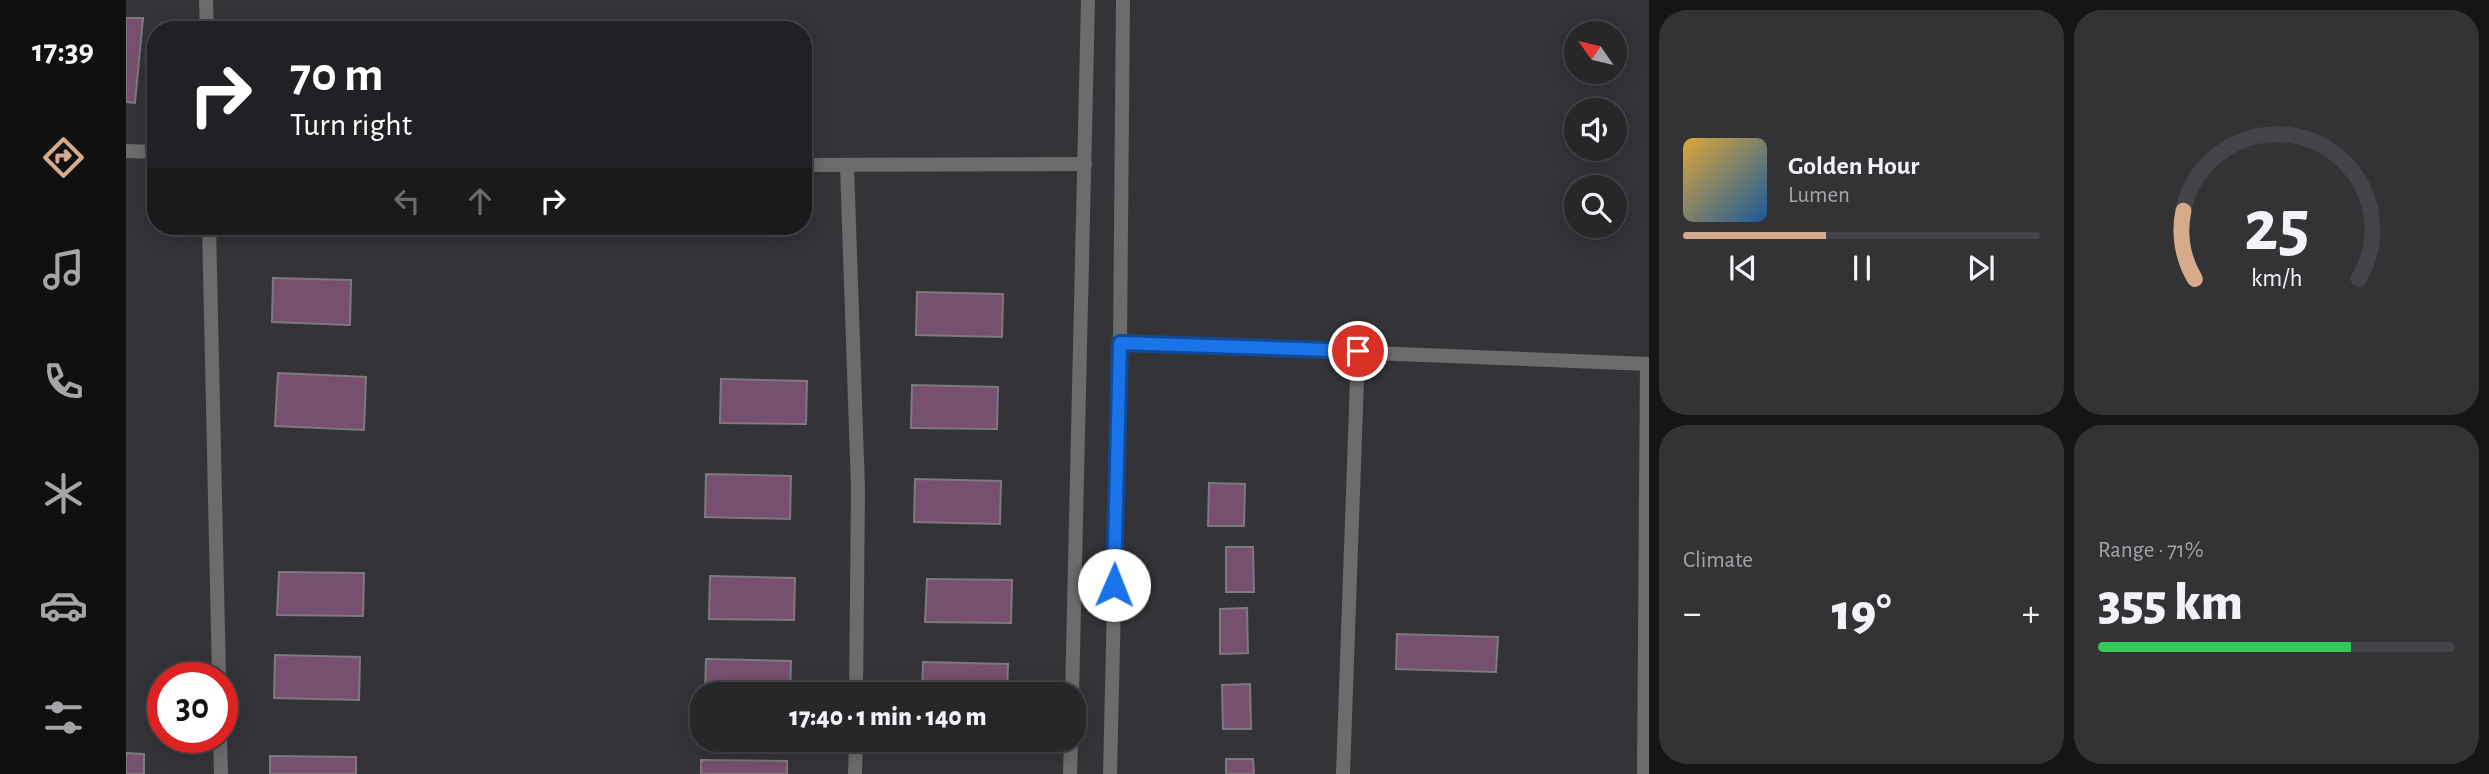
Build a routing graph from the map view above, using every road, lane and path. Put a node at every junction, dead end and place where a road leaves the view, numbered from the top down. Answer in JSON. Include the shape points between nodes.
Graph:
{"nodes":[{"id":1,"x":206,"y":0,"type":"edge"},
{"id":2,"x":1088,"y":0,"type":"edge"},
{"id":3,"x":1123,"y":0,"type":"edge"},
{"id":4,"x":207,"y":21,"type":"edge"},
{"id":5,"x":126,"y":151,"type":"edge"},
{"id":6,"x":147,"y":152,"type":"edge"},
{"id":7,"x":1085,"y":164,"type":"junction"},
{"id":8,"x":812,"y":166,"type":"edge"},
{"id":9,"x":847,"y":166,"type":"junction"},
{"id":10,"x":209,"y":235,"type":"edge"},
{"id":11,"x":1120,"y":343,"type":"junction"},
{"id":12,"x":1358,"y":351,"type":"junction"},
{"id":13,"x":1648,"y":364,"type":"edge"},
{"id":14,"x":219,"y":662,"type":"edge"},
{"id":15,"x":856,"y":682,"type":"edge"},
{"id":16,"x":1072,"y":682,"type":"edge"},
{"id":17,"x":856,"y":752,"type":"edge"},
{"id":18,"x":1071,"y":752,"type":"edge"},
{"id":19,"x":220,"y":753,"type":"edge"},
{"id":20,"x":221,"y":774,"type":"edge"},
{"id":21,"x":855,"y":774,"type":"edge"},
{"id":22,"x":1070,"y":774,"type":"edge"},
{"id":23,"x":1110,"y":774,"type":"edge"},
{"id":24,"x":1343,"y":774,"type":"edge"},
{"id":25,"x":1644,"y":774,"type":"edge"}],
"edges":[{"from":1,"to":4,"type":"street"},
{"from":2,"to":7,"type":"street"},
{"from":3,"to":11,"type":"street"},
{"from":5,"to":6,"type":"street"},
{"from":7,"to":9,"type":"street"},
{"from":7,"to":16,"type":"street"},
{"from":8,"to":9,"type":"street"},
{"from":9,"to":15,"type":"street","via":[[858,489]]},
{"from":10,"to":14,"type":"street"},
{"from":11,"to":12,"type":"street"},
{"from":11,"to":23,"type":"street"},
{"from":12,"to":13,"type":"street"},
{"from":12,"to":24,"type":"street"},
{"from":13,"to":25,"type":"street"},
{"from":17,"to":21,"type":"street"},
{"from":18,"to":22,"type":"street"},
{"from":19,"to":20,"type":"street"}]}
